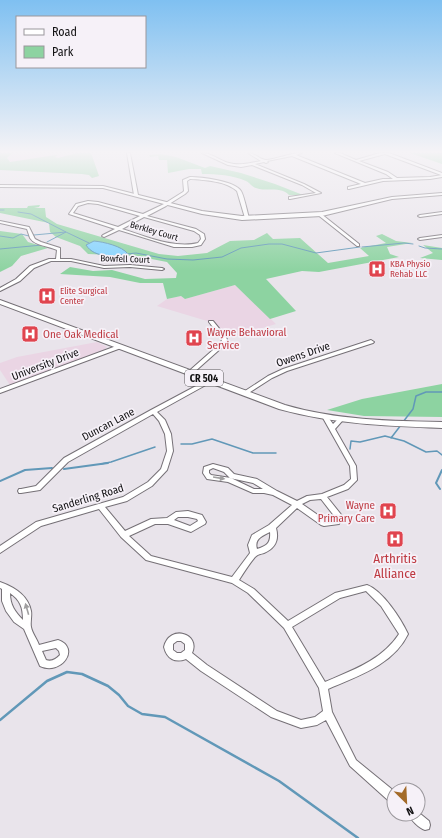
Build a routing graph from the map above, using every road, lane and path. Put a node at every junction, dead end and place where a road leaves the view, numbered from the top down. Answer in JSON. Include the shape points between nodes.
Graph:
{"nodes":[{"id":1,"x":125,"y":192,"type":"edge"},
{"id":2,"x":185,"y":192,"type":"edge"},
{"id":3,"x":240,"y":192,"type":"edge"},
{"id":4,"x":317,"y":192,"type":"edge"},
{"id":5,"x":442,"y":194,"type":"edge"},
{"id":6,"x":136,"y":195,"type":"joint"},
{"id":7,"x":290,"y":198,"type":"dead end"},
{"id":8,"x":167,"y":203,"type":"junction"},
{"id":9,"x":442,"y":213,"type":"edge"},
{"id":10,"x":319,"y":214,"type":"junction"},
{"id":11,"x":144,"y":216,"type":"junction"},
{"id":12,"x":420,"y":216,"type":"dead end"},
{"id":13,"x":247,"y":218,"type":"junction"},
{"id":14,"x":0,"y":222,"type":"edge"},
{"id":15,"x":117,"y":229,"type":"junction"},
{"id":16,"x":104,"y":236,"type":"dead end"},
{"id":17,"x":442,"y":236,"type":"edge"},
{"id":18,"x":420,"y":239,"type":"dead end"},
{"id":19,"x":358,"y":245,"type":"dead end"},
{"id":20,"x":58,"y":259,"type":"junction"},
{"id":21,"x":162,"y":268,"type":"dead end"},
{"id":22,"x":0,"y":290,"type":"edge"},
{"id":23,"x":0,"y":302,"type":"edge"},
{"id":24,"x":211,"y":322,"type":"dead end"},
{"id":25,"x":371,"y":342,"type":"dead end"},
{"id":26,"x":119,"y":347,"type":"junction"},
{"id":27,"x":190,"y":373,"type":"junction"},
{"id":28,"x":211,"y":380,"type":"junction"},
{"id":29,"x":0,"y":391,"type":"edge"},
{"id":30,"x":245,"y":393,"type":"junction"},
{"id":31,"x":153,"y":411,"type":"junction"},
{"id":32,"x":326,"y":418,"type":"junction"},
{"id":33,"x":340,"y":420,"type":"junction"},
{"id":34,"x":442,"y":424,"type":"edge"},
{"id":35,"x":332,"y":429,"type":"junction"},
{"id":36,"x":21,"y":491,"type":"dead end"},
{"id":37,"x":275,"y":493,"type":"junction"},
{"id":38,"x":323,"y":496,"type":"junction"},
{"id":39,"x":297,"y":504,"type":"junction"},
{"id":40,"x":100,"y":506,"type":"junction"},
{"id":41,"x":168,"y":521,"type":"dead end"},
{"id":42,"x":272,"y":526,"type":"junction"},
{"id":43,"x":124,"y":535,"type":"junction"},
{"id":44,"x":0,"y":550,"type":"edge"},
{"id":45,"x":254,"y":553,"type":"junction"},
{"id":46,"x":234,"y":581,"type":"junction"},
{"id":47,"x":3,"y":586,"type":"edge"},
{"id":48,"x":287,"y":626,"type":"junction"},
{"id":49,"x":28,"y":627,"type":"junction"},
{"id":50,"x":37,"y":649,"type":"dead end"},
{"id":51,"x":186,"y":654,"type":"dead end"},
{"id":52,"x":323,"y":687,"type":"junction"},
{"id":53,"x":328,"y":713,"type":"junction"},
{"id":54,"x":386,"y":791,"type":"edge"},
{"id":55,"x":422,"y":822,"type":"edge"},
{"id":56,"x":425,"y":825,"type":"dead end"}],
"edges":[{"from":1,"to":6,"type":"main road"},
{"from":2,"to":8,"type":"street"},
{"from":3,"to":13,"type":"street"},
{"from":4,"to":7,"type":"street"},
{"from":5,"to":10,"type":"main road","via":[[392,198]]},
{"from":6,"to":8,"type":"main road"},
{"from":8,"to":11,"type":"street"},
{"from":8,"to":13,"type":"main road","via":[[222,216]]},
{"from":9,"to":12,"type":"street"},
{"from":10,"to":13,"type":"main road"},
{"from":10,"to":19,"type":"street"},
{"from":11,"to":15,"type":"street"},
{"from":11,"to":15,"type":"street","name":"Berkley Court","via":[[91,202],[79,204],[71,212],[74,216]]},
{"from":11,"to":15,"type":"street","name":"Berkley Court","via":[[198,231],[203,235],[203,241],[195,246],[178,247]]},
{"from":14,"to":20,"type":"street","via":[[28,228],[32,238],[59,249]]},
{"from":15,"to":16,"type":"street"},
{"from":17,"to":18,"type":"street"},
{"from":20,"to":21,"type":"street","name":"Bowfell Court","via":[[104,267]]},
{"from":20,"to":22,"type":"street","name":"Bowfell Court","via":[[32,267],[18,280]]},
{"from":23,"to":26,"type":"main road","number":"CR 504"},
{"from":24,"to":27,"type":"street","via":[[225,342]]},
{"from":25,"to":30,"type":"street","name":"Owens Drive","via":[[285,370]]},
{"from":26,"to":27,"type":"main road","number":"CR 504"},
{"from":26,"to":29,"type":"street","name":"University Drive"},
{"from":27,"to":28,"type":"main road","number":"CR 504"},
{"from":28,"to":30,"type":"main road","number":"CR 504"},
{"from":28,"to":31,"type":"street","name":"Duncan Lane"},
{"from":30,"to":32,"type":"main road","number":"CR 504","via":[[289,409]]},
{"from":31,"to":36,"type":"street","name":"Duncan Lane","via":[[66,460],[38,488]]},
{"from":31,"to":40,"type":"street","name":"Sanderling Road","via":[[162,420],[168,434],[170,452],[164,470],[135,494]]},
{"from":32,"to":33,"type":"main road","number":"CR 504"},
{"from":32,"to":35,"type":"street"},
{"from":33,"to":34,"type":"main road","number":"CR 504"},
{"from":33,"to":35,"type":"street"},
{"from":35,"to":38,"type":"street","via":[[353,466],[354,480],[346,487]]},
{"from":37,"to":37,"type":"street","one_way":true,"via":[[255,481],[236,480],[254,491]]},
{"from":37,"to":39,"type":"street"},
{"from":38,"to":39,"type":"street","via":[[309,498]]},
{"from":38,"to":39,"type":"street","via":[[339,517],[336,522],[324,523]]},
{"from":39,"to":42,"type":"street"},
{"from":40,"to":43,"type":"street"},
{"from":40,"to":44,"type":"street","name":"Sanderling Road","via":[[39,524]]},
{"from":41,"to":43,"type":"street","via":[[154,521]]},
{"from":42,"to":45,"type":"street","via":[[255,537],[252,545]]},
{"from":42,"to":45,"type":"street","via":[[275,535],[272,544]]},
{"from":43,"to":46,"type":"street","via":[[149,558]]},
{"from":45,"to":46,"type":"street"},
{"from":46,"to":48,"type":"street","via":[[251,591]]},
{"from":47,"to":49,"type":"street","via":[[10,612]]},
{"from":49,"to":47,"type":"street","one_way":true,"via":[[29,617],[22,597]]},
{"from":48,"to":52,"type":"street"},
{"from":48,"to":52,"type":"street","via":[[338,595],[367,588],[388,606],[404,634],[400,643],[383,659]]},
{"from":49,"to":50,"type":"street"},
{"from":51,"to":53,"type":"street","via":[[274,714],[301,724],[317,721]]},
{"from":52,"to":53,"type":"street"},
{"from":53,"to":54,"type":"street","via":[[353,763]]},
{"from":55,"to":56,"type":"street"}]}
